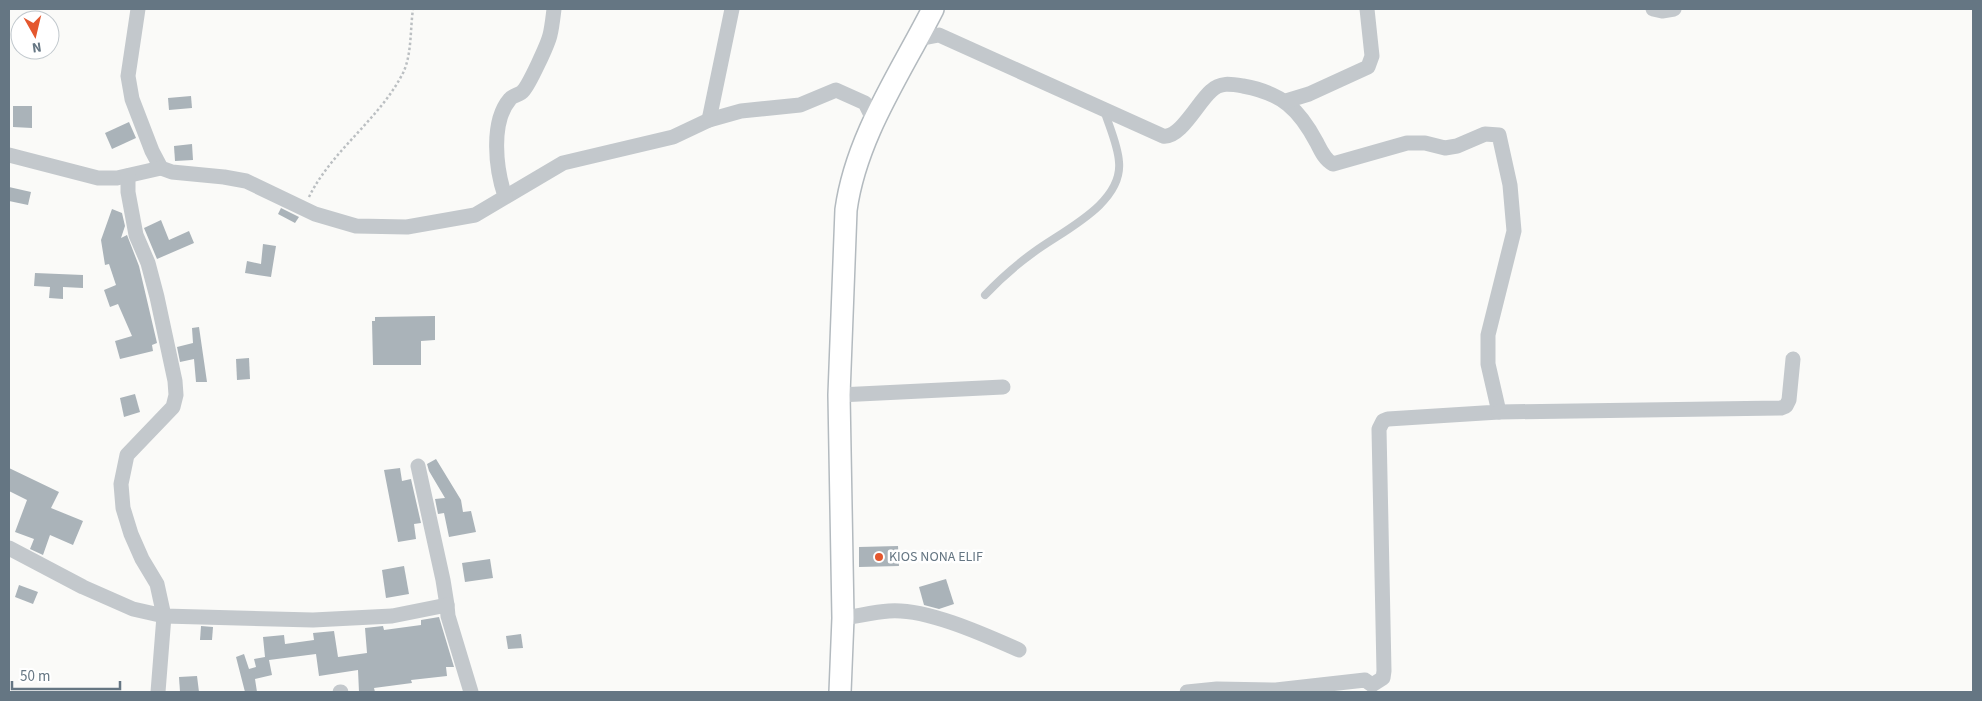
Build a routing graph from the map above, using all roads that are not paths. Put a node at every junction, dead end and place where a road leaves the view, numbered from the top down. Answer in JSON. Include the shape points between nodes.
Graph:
{"nodes":[{"id":1,"x":138,"y":9,"type":"edge"},
{"id":2,"x":554,"y":9,"type":"edge"},
{"id":3,"x":732,"y":9,"type":"edge"},
{"id":4,"x":933,"y":9,"type":"edge"},
{"id":5,"x":1366,"y":9,"type":"edge"},
{"id":6,"x":1653,"y":9,"type":"edge"},
{"id":7,"x":1674,"y":9,"type":"edge"},
{"id":8,"x":918,"y":39,"type":"junction"},
{"id":9,"x":1286,"y":101,"type":"junction"},
{"id":10,"x":1104,"y":108,"type":"junction"},
{"id":11,"x":709,"y":120,"type":"junction"},
{"id":12,"x":874,"y":121,"type":"junction"},
{"id":13,"x":9,"y":155,"type":"edge"},
{"id":14,"x":161,"y":168,"type":"junction"},
{"id":15,"x":128,"y":176,"type":"junction"},
{"id":16,"x":505,"y":196,"type":"junction"},
{"id":17,"x":985,"y":295,"type":"dead end"},
{"id":18,"x":1793,"y":358,"type":"dead end"},
{"id":19,"x":1003,"y":387,"type":"dead end"},
{"id":20,"x":839,"y":395,"type":"junction"},
{"id":21,"x":1499,"y":412,"type":"junction"},
{"id":22,"x":418,"y":466,"type":"dead end"},
{"id":23,"x":9,"y":548,"type":"edge"},
{"id":24,"x":447,"y":605,"type":"junction"},
{"id":25,"x":164,"y":616,"type":"junction"},
{"id":26,"x":843,"y":618,"type":"junction"},
{"id":27,"x":1019,"y":650,"type":"dead end"},
{"id":28,"x":158,"y":692,"type":"edge"},
{"id":29,"x":471,"y":692,"type":"edge"},
{"id":30,"x":840,"y":692,"type":"edge"},
{"id":31,"x":1187,"y":692,"type":"edge"}],
"edges":[{"from":1,"to":14,"type":"street","via":[[128,76],[132,99]]},
{"from":2,"to":16,"type":"street","via":[[550,37],[523,91],[510,98],[500,118],[497,158]]},
{"from":3,"to":11,"type":"street"},
{"from":4,"to":8,"type":"street"},
{"from":5,"to":9,"type":"street","via":[[1372,56],[1368,67]]},
{"from":6,"to":7,"type":"street"},
{"from":8,"to":10,"type":"street","via":[[939,35]]},
{"from":8,"to":12,"type":"street"},
{"from":9,"to":10,"type":"street","via":[[1248,87],[1222,84],[1213,89],[1180,128],[1168,137]]},
{"from":9,"to":21,"type":"street","via":[[1304,119],[1326,159],[1333,164],[1406,143],[1445,148],[1485,134],[1498,135],[1510,185],[1514,231],[1488,335],[1488,364]]},
{"from":10,"to":17,"type":"lane","via":[[1120,163],[1107,199],[1008,272]]},
{"from":11,"to":12,"type":"street","via":[[764,107],[800,105],[836,90],[865,104]]},
{"from":11,"to":16,"type":"street","via":[[673,137],[563,163]]},
{"from":12,"to":20,"type":"street","via":[[855,163],[847,202]]},
{"from":13,"to":15,"type":"street","via":[[98,178]]},
{"from":14,"to":15,"type":"street"},
{"from":14,"to":16,"type":"street","via":[[246,181],[315,214],[356,226],[407,227],[475,215]]},
{"from":15,"to":25,"type":"street","via":[[136,235],[148,262],[163,318],[176,395],[166,416],[127,455],[121,484],[123,508],[131,534],[158,584]]},
{"from":18,"to":21,"type":"street","via":[[1789,400],[1781,408]]},
{"from":19,"to":20,"type":"street"},
{"from":20,"to":26,"type":"street"},
{"from":21,"to":31,"type":"street","via":[[1388,419],[1379,429],[1383,678],[1372,685],[1366,680],[1276,690],[1217,688]]},
{"from":22,"to":24,"type":"street"},
{"from":23,"to":25,"type":"street","via":[[82,588],[134,609]]},
{"from":24,"to":25,"type":"street","via":[[392,616],[313,620]]},
{"from":24,"to":29,"type":"street"},
{"from":25,"to":28,"type":"street"},
{"from":26,"to":27,"type":"street","via":[[891,611],[927,616],[972,629]]},
{"from":26,"to":30,"type":"street"}]}
